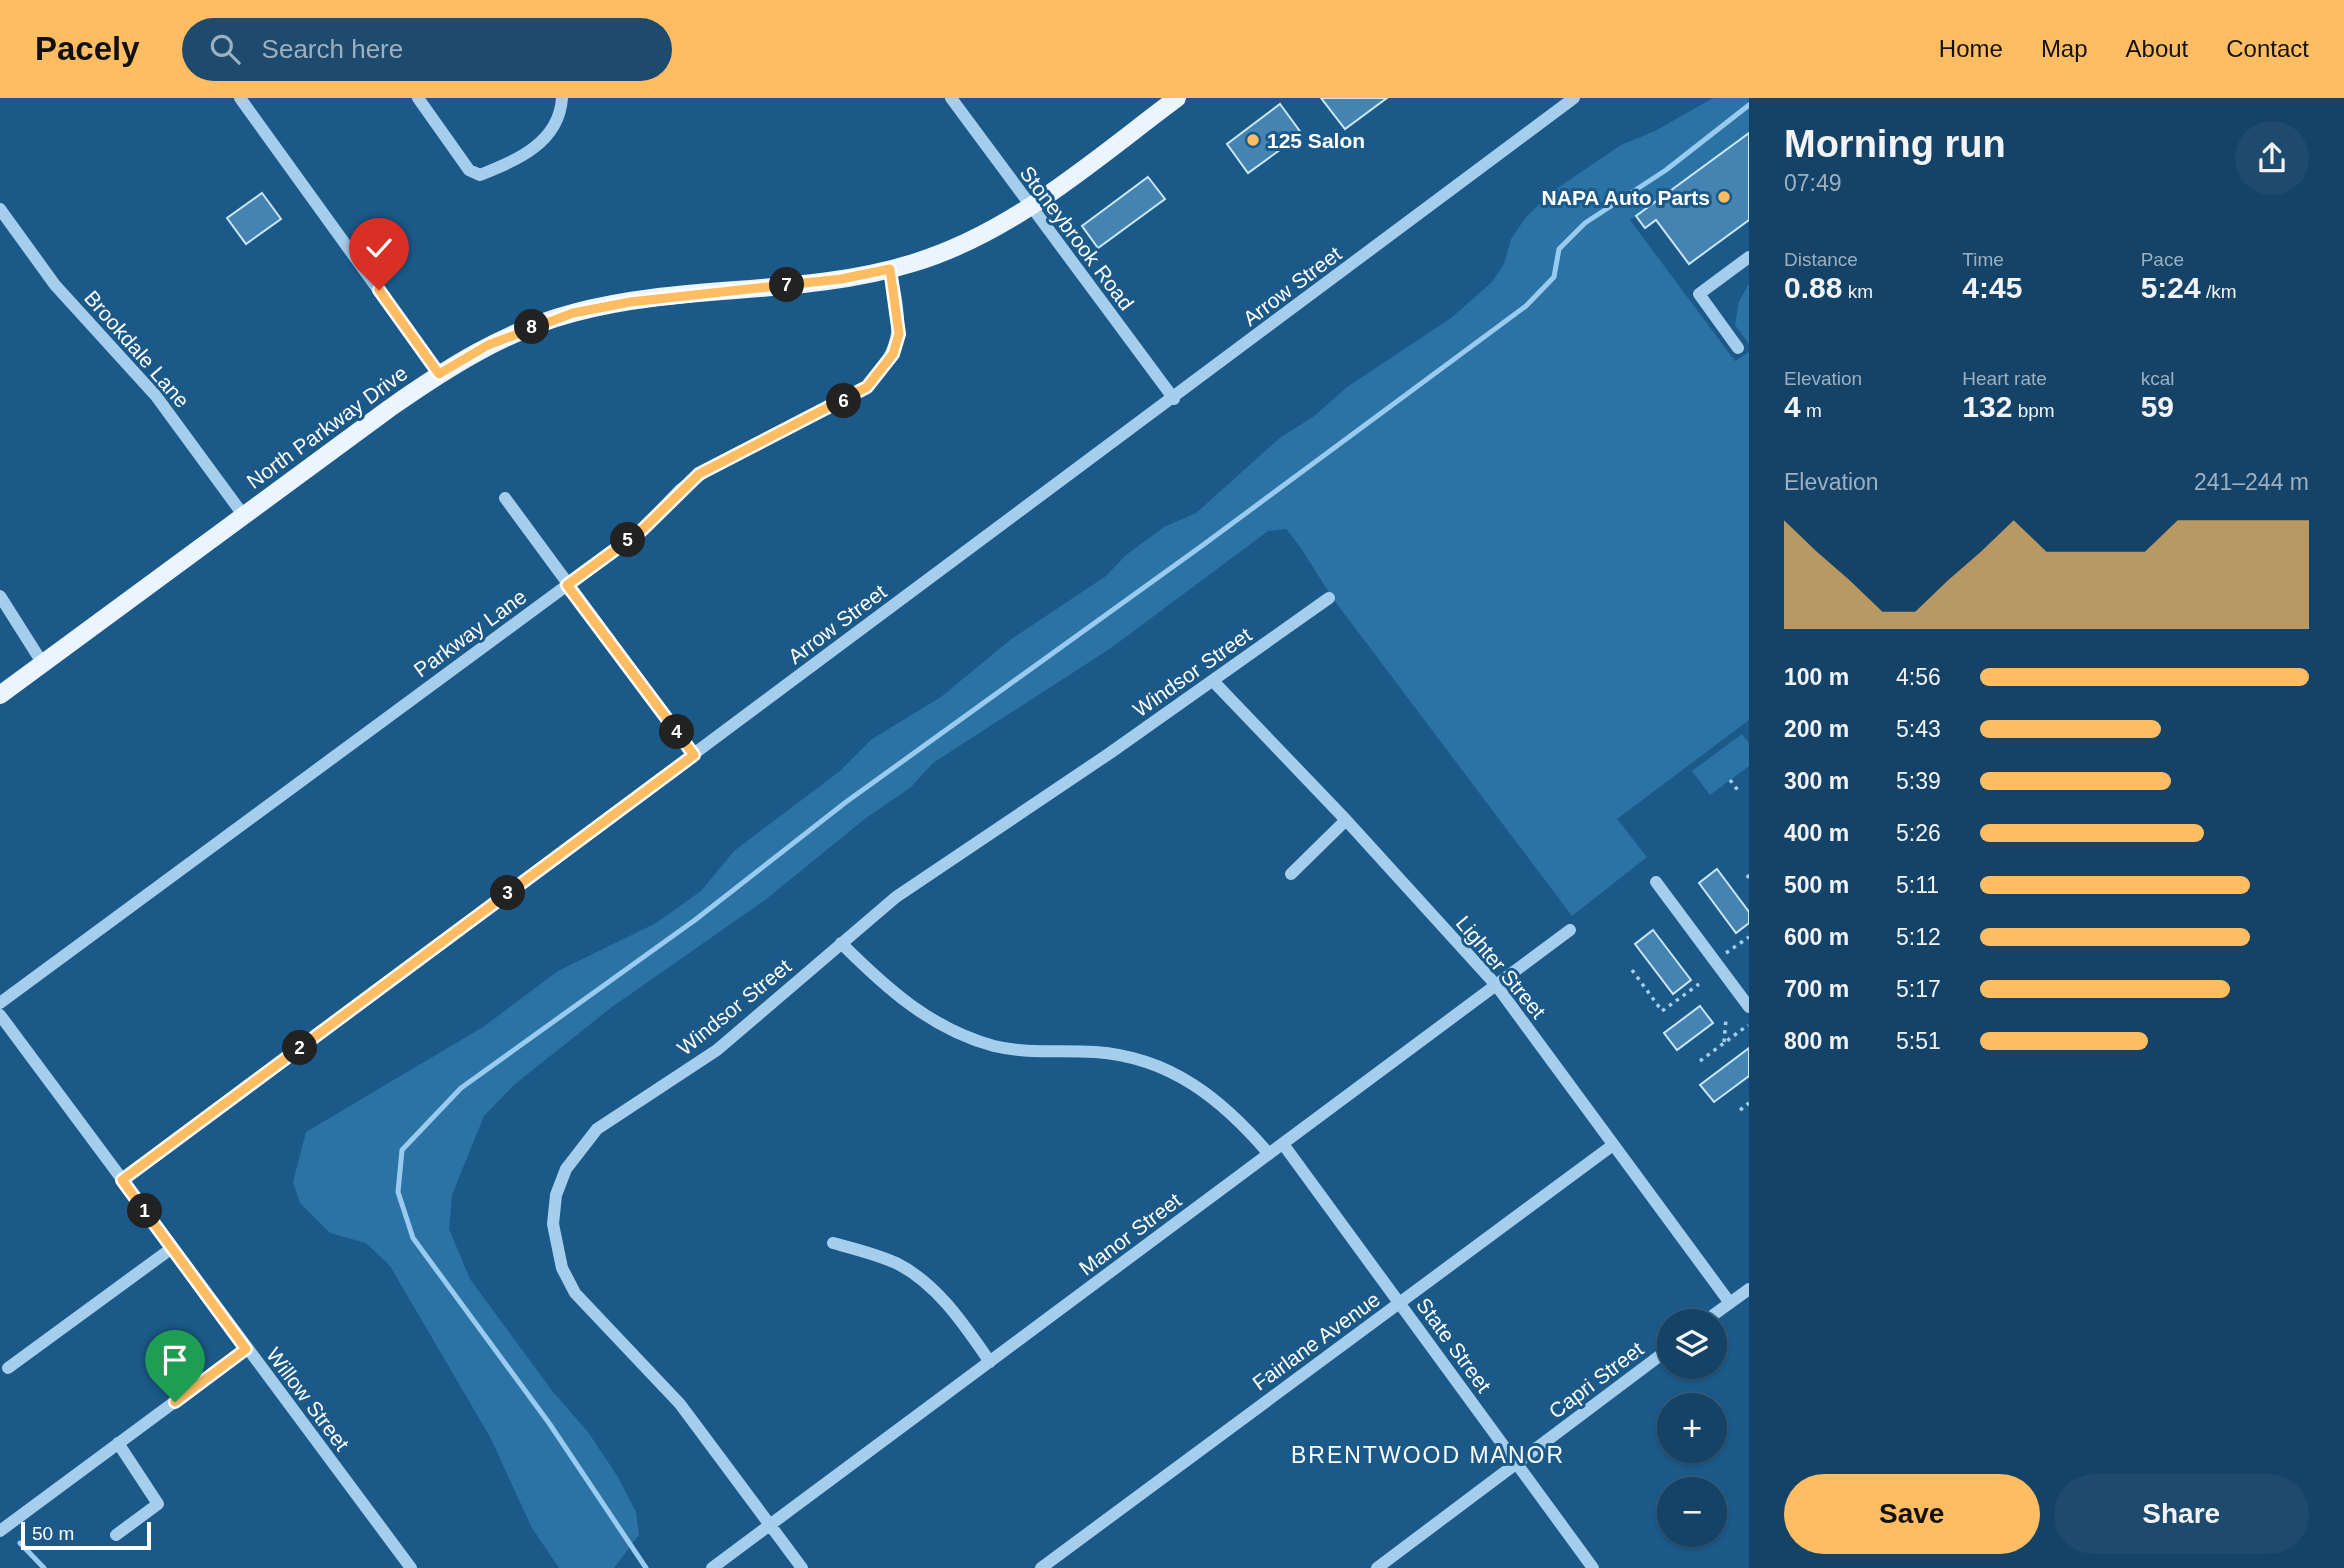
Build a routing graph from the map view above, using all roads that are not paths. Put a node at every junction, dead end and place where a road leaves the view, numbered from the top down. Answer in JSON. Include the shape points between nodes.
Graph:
{"nodes":[{"id":1,"x":240,"y":98,"type":"edge"},
{"id":2,"x":418,"y":98,"type":"edge"},
{"id":3,"x":562,"y":98,"type":"edge"},
{"id":4,"x":951,"y":98,"type":"edge"},
{"id":5,"x":1177,"y":98,"type":"edge"},
{"id":6,"x":1574,"y":98,"type":"edge"},
{"id":7,"x":1029,"y":207,"type":"junction"},
{"id":8,"x":0,"y":209,"type":"edge"},
{"id":9,"x":1749,"y":257,"type":"edge"},
{"id":10,"x":890,"y":269,"type":"junction"},
{"id":11,"x":1738,"y":348,"type":"dead end"},
{"id":12,"x":439,"y":374,"type":"junction"},
{"id":13,"x":1174,"y":399,"type":"junction"},
{"id":14,"x":505,"y":498,"type":"dead end"},
{"id":15,"x":244,"y":516,"type":"junction"},
{"id":16,"x":567,"y":585,"type":"junction"},
{"id":17,"x":0,"y":596,"type":"edge"},
{"id":18,"x":1329,"y":598,"type":"dead end"},
{"id":19,"x":43,"y":664,"type":"junction"},
{"id":20,"x":1213,"y":681,"type":"junction"},
{"id":21,"x":0,"y":695,"type":"edge"},
{"id":22,"x":694,"y":755,"type":"junction"},
{"id":23,"x":1346,"y":820,"type":"junction"},
{"id":24,"x":1291,"y":874,"type":"dead end"},
{"id":25,"x":1656,"y":883,"type":"dead end"},
{"id":26,"x":1570,"y":930,"type":"dead end"},
{"id":27,"x":841,"y":943,"type":"junction"},
{"id":28,"x":1496,"y":985,"type":"junction"},
{"id":29,"x":0,"y":1003,"type":"edge"},
{"id":30,"x":1749,"y":1007,"type":"edge"},
{"id":31,"x":0,"y":1015,"type":"edge"},
{"id":32,"x":1283,"y":1144,"type":"junction"},
{"id":33,"x":1613,"y":1145,"type":"junction"},
{"id":34,"x":1269,"y":1154,"type":"junction"},
{"id":35,"x":122,"y":1180,"type":"junction"},
{"id":36,"x":834,"y":1244,"type":"dead end"},
{"id":37,"x":172,"y":1248,"type":"junction"},
{"id":38,"x":1749,"y":1289,"type":"edge"},
{"id":39,"x":1400,"y":1303,"type":"junction"},
{"id":40,"x":1730,"y":1303,"type":"junction"},
{"id":41,"x":1722,"y":1309,"type":"edge"},
{"id":42,"x":246,"y":1349,"type":"junction"},
{"id":43,"x":1657,"y":1358,"type":"edge"},
{"id":44,"x":990,"y":1362,"type":"junction"},
{"id":45,"x":8,"y":1368,"type":"dead end"},
{"id":46,"x":118,"y":1443,"type":"junction"},
{"id":47,"x":1517,"y":1465,"type":"junction"},
{"id":48,"x":770,"y":1525,"type":"junction"},
{"id":49,"x":0,"y":1531,"type":"edge"},
{"id":50,"x":116,"y":1535,"type":"dead end"},
{"id":51,"x":411,"y":1568,"type":"edge"},
{"id":52,"x":712,"y":1568,"type":"edge"},
{"id":53,"x":802,"y":1568,"type":"edge"},
{"id":54,"x":1041,"y":1568,"type":"edge"},
{"id":55,"x":1377,"y":1568,"type":"edge"},
{"id":56,"x":1593,"y":1568,"type":"edge"}],
"edges":[{"from":1,"to":12,"type":"street"},
{"from":2,"to":3,"type":"street","via":[[470,170],[480,175],[540,144],[558,120]]},
{"from":4,"to":7,"type":"street","name":"Stoneybrook Road"},
{"from":5,"to":7,"type":"main road","name":"North Parkway Drive"},
{"from":6,"to":13,"type":"street","name":"Arrow Street"},
{"from":7,"to":10,"type":"main road","name":"North Parkway Drive","via":[[966,243]]},
{"from":7,"to":13,"type":"street","name":"Stoneybrook Road"},
{"from":8,"to":15,"type":"street","name":"Brookdale Lane","via":[[55,285],[156,396]]},
{"from":9,"to":11,"type":"street","via":[[1699,294]]},
{"from":10,"to":12,"type":"main road","name":"North Parkway Drive","via":[[573,313],[488,345]]},
{"from":10,"to":16,"type":"street","name":"Parkway Lane","via":[[899,334],[893,354],[867,387],[699,474],[642,530]]},
{"from":12,"to":15,"type":"main road","name":"North Parkway Drive"},
{"from":13,"to":22,"type":"street","name":"Arrow Street"},
{"from":14,"to":16,"type":"street"},
{"from":15,"to":19,"type":"main road","name":"North Parkway Drive"},
{"from":16,"to":22,"type":"street"},
{"from":16,"to":29,"type":"street","name":"Parkway Lane"},
{"from":17,"to":19,"type":"street"},
{"from":18,"to":20,"type":"street","name":"Windsor Street"},
{"from":19,"to":21,"type":"main road","name":"North Parkway Drive"},
{"from":20,"to":23,"type":"street","name":"Lighter Street"},
{"from":20,"to":27,"type":"street","name":"Windsor Street","via":[[896,897]]},
{"from":22,"to":35,"type":"street","name":"Arrow Street"},
{"from":23,"to":24,"type":"street"},
{"from":23,"to":28,"type":"street","name":"Lighter Street"},
{"from":25,"to":30,"type":"street"},
{"from":26,"to":28,"type":"street","name":"Manor Street"},
{"from":27,"to":34,"type":"street","via":[[912,1008],[979,1041],[1014,1049],[1112,1054],[1175,1072],[1218,1101]]},
{"from":27,"to":48,"type":"street","name":"Windsor Street","via":[[717,1050],[597,1129],[566,1169],[554,1210],[557,1253],[575,1293],[680,1404]]},
{"from":28,"to":32,"type":"street","name":"Manor Street"},
{"from":28,"to":33,"type":"street","name":"Lighter Street"},
{"from":31,"to":35,"type":"street","name":"Willow Street"},
{"from":32,"to":34,"type":"street","name":"Manor Street"},
{"from":32,"to":39,"type":"street","name":"State Street"},
{"from":33,"to":39,"type":"street","name":"Fairlane Avenue"},
{"from":33,"to":40,"type":"street","name":"Lighter Street"},
{"from":34,"to":44,"type":"street","name":"Manor Street"},
{"from":35,"to":37,"type":"street","name":"Willow Street"},
{"from":36,"to":44,"type":"street","via":[[906,1268],[942,1300]]},
{"from":37,"to":42,"type":"street","name":"Willow Street"},
{"from":37,"to":45,"type":"street"},
{"from":38,"to":40,"type":"street"},
{"from":39,"to":47,"type":"street","name":"State Street"},
{"from":39,"to":54,"type":"street","name":"Fairlane Avenue"},
{"from":40,"to":41,"type":"street"},
{"from":42,"to":46,"type":"street"},
{"from":42,"to":51,"type":"street","name":"Willow Street"},
{"from":43,"to":47,"type":"street","name":"Capri Street"},
{"from":44,"to":48,"type":"street","name":"Manor Street"},
{"from":46,"to":49,"type":"street"},
{"from":46,"to":50,"type":"street","via":[[158,1504]]},
{"from":47,"to":55,"type":"street","name":"Capri Street"},
{"from":47,"to":56,"type":"street","name":"State Street"},
{"from":48,"to":52,"type":"street","name":"Manor Street"},
{"from":48,"to":53,"type":"street","name":"Windsor Street"}]}
